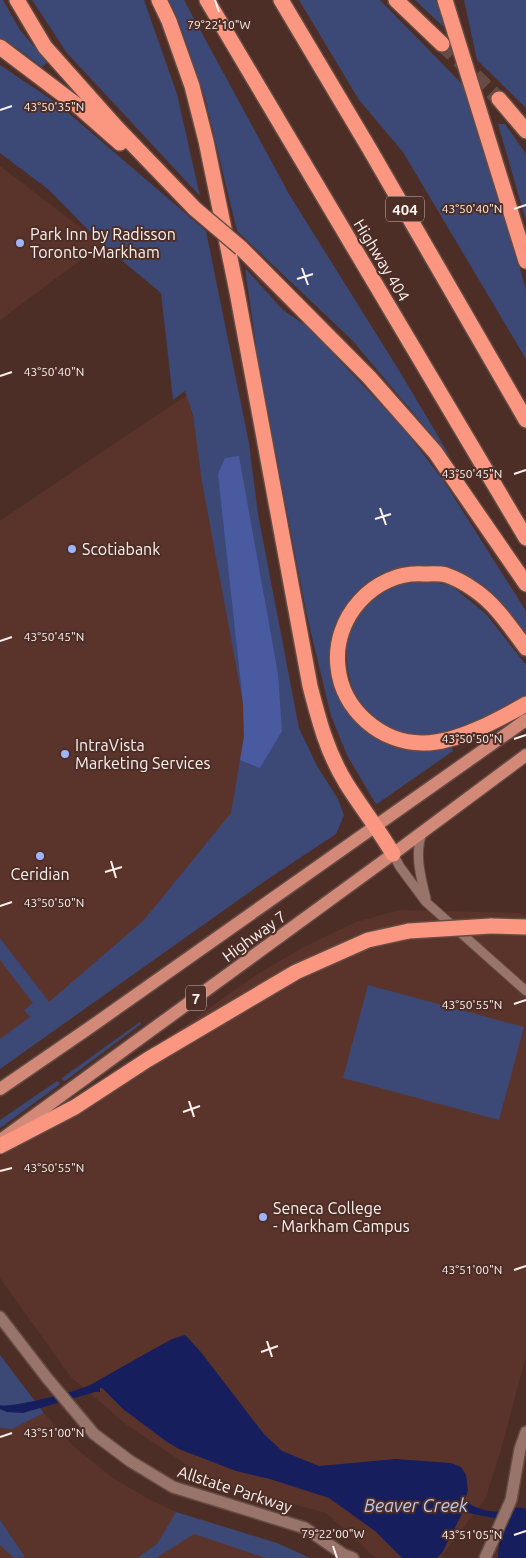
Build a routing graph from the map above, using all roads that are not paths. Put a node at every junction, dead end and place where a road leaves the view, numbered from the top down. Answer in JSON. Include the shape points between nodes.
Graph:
{"nodes":[{"id":1,"x":17,"y":0,"type":"edge"},
{"id":2,"x":159,"y":0,"type":"edge"},
{"id":3,"x":207,"y":0,"type":"edge"},
{"id":4,"x":281,"y":0,"type":"edge"},
{"id":5,"x":396,"y":0,"type":"edge"},
{"id":6,"x":444,"y":0,"type":"edge"},
{"id":7,"x":455,"y":0,"type":"edge"},
{"id":8,"x":442,"y":44,"type":"tunnel mouth"},
{"id":9,"x":0,"y":47,"type":"edge"},
{"id":10,"x":526,"y":124,"type":"edge"},
{"id":11,"x":526,"y":131,"type":"edge"},
{"id":12,"x":488,"y":134,"type":"junction"},
{"id":13,"x":196,"y":209,"type":"junction"},
{"id":14,"x":526,"y":261,"type":"edge"},
{"id":15,"x":526,"y":420,"type":"edge"},
{"id":16,"x":526,"y":538,"type":"edge"},
{"id":17,"x":526,"y":584,"type":"edge"},
{"id":18,"x":526,"y":648,"type":"edge"},
{"id":19,"x":526,"y":704,"type":"edge"},
{"id":20,"x":526,"y":720,"type":"edge"},
{"id":21,"x":526,"y":755,"type":"edge"},
{"id":22,"x":376,"y":826,"type":"junction"},
{"id":23,"x":422,"y":833,"type":"junction"},
{"id":24,"x":393,"y":854,"type":"junction"},
{"id":25,"x":426,"y":902,"type":"junction"},
{"id":26,"x":526,"y":927,"type":"edge"},
{"id":27,"x":526,"y":991,"type":"edge"},
{"id":28,"x":0,"y":1089,"type":"edge"},
{"id":29,"x":0,"y":1141,"type":"edge"},
{"id":30,"x":0,"y":1146,"type":"edge"},
{"id":31,"x":0,"y":1317,"type":"edge"},
{"id":32,"x":526,"y":1432,"type":"edge"},
{"id":33,"x":347,"y":1557,"type":"edge"},
{"id":34,"x":485,"y":1557,"type":"edge"}],
"edges":[{"from":1,"to":13,"type":"highway","via":[[44,47]]},
{"from":2,"to":22,"type":"highway","via":[[192,86],[206,141],[321,732],[346,782]]},
{"from":3,"to":16,"type":"highway","name":"Highway 404"},
{"from":4,"to":15,"type":"highway","number":"404"},
{"from":5,"to":8,"type":"highway"},
{"from":6,"to":12,"type":"highway"},
{"from":7,"to":12,"type":"highway"},
{"from":9,"to":13,"type":"highway","via":[[78,106]]},
{"from":10,"to":11,"type":"highway","via":[[503,102]]},
{"from":12,"to":14,"type":"highway"},
{"from":13,"to":17,"type":"highway","bridge":true,"via":[[241,248],[369,377],[434,452]]},
{"from":18,"to":19,"type":"highway","via":[[490,603],[474,589],[446,575],[413,573],[394,577],[376,586],[360,600],[344,624],[338,668],[351,704],[368,724],[396,739],[424,743],[449,740]]},
{"from":20,"to":22,"type":"main road","name":"Highway 7","number":"7"},
{"from":21,"to":23,"type":"main road","name":"Highway 7","number":"7"},
{"from":22,"to":24,"type":"highway"},
{"from":22,"to":28,"type":"main road","name":"Highway 7","number":"7"},
{"from":23,"to":24,"type":"main road","name":"Highway 7","number":"7"},
{"from":23,"to":25,"type":"street","via":[[418,846]]},
{"from":24,"to":25,"type":"street"},
{"from":24,"to":29,"type":"main road","name":"Highway 7","number":"7"},
{"from":25,"to":27,"type":"street"},
{"from":26,"to":30,"type":"highway","bridge":true,"via":[[409,930],[368,940],[296,972],[146,1060],[75,1107]]},
{"from":31,"to":33,"type":"street","name":"Allstate Parkway","via":[[94,1434],[130,1461],[172,1487],[305,1528]]},
{"from":32,"to":34,"type":"street","via":[[511,1500]]}]}
